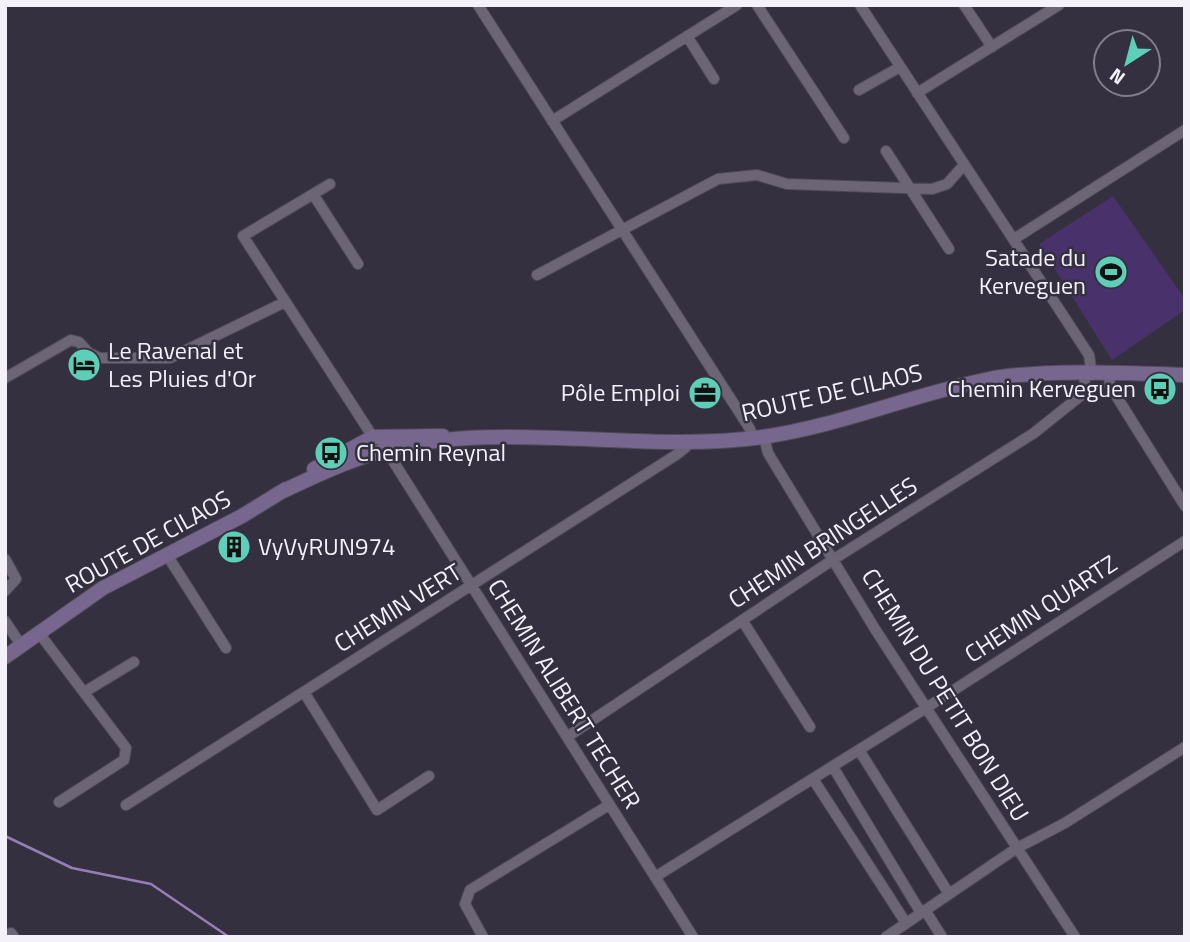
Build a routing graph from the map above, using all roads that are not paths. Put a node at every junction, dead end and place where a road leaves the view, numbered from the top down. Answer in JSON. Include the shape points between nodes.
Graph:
{"nodes":[{"id":1,"x":478,"y":5,"type":"edge"},
{"id":2,"x":737,"y":5,"type":"edge"},
{"id":3,"x":757,"y":5,"type":"edge"},
{"id":4,"x":860,"y":5,"type":"edge"},
{"id":5,"x":964,"y":5,"type":"edge"},
{"id":6,"x":1059,"y":5,"type":"edge"},
{"id":7,"x":687,"y":36,"type":"junction"},
{"id":8,"x":992,"y":47,"type":"junction"},
{"id":9,"x":900,"y":67,"type":"junction"},
{"id":10,"x":714,"y":79,"type":"dead end"},
{"id":11,"x":859,"y":90,"type":"dead end"},
{"id":12,"x":917,"y":93,"type":"junction"},
{"id":13,"x":552,"y":121,"type":"junction"},
{"id":14,"x":1185,"y":130,"type":"edge"},
{"id":15,"x":844,"y":138,"type":"dead end"},
{"id":16,"x":886,"y":150,"type":"dead end"},
{"id":17,"x":963,"y":166,"type":"junction"},
{"id":18,"x":330,"y":184,"type":"dead end"},
{"id":19,"x":909,"y":188,"type":"junction"},
{"id":20,"x":313,"y":194,"type":"junction"},
{"id":21,"x":620,"y":229,"type":"junction"},
{"id":22,"x":1014,"y":239,"type":"junction"},
{"id":23,"x":948,"y":249,"type":"dead end"},
{"id":24,"x":358,"y":264,"type":"dead end"},
{"id":25,"x":537,"y":275,"type":"dead end"},
{"id":26,"x":283,"y":303,"type":"junction"},
{"id":27,"x":1088,"y":374,"type":"junction"},
{"id":28,"x":1109,"y":375,"type":"junction"},
{"id":29,"x":1185,"y":375,"type":"edge"},
{"id":30,"x":5,"y":378,"type":"edge"},
{"id":31,"x":759,"y":437,"type":"junction"},
{"id":32,"x":685,"y":441,"type":"junction"},
{"id":33,"x":379,"y":442,"type":"junction"},
{"id":34,"x":1185,"y":506,"type":"edge"},
{"id":35,"x":1185,"y":541,"type":"edge"},
{"id":36,"x":167,"y":555,"type":"junction"},
{"id":37,"x":5,"y":559,"type":"edge"},
{"id":38,"x":834,"y":559,"type":"junction"},
{"id":39,"x":471,"y":586,"type":"junction"},
{"id":40,"x":5,"y":591,"type":"edge"},
{"id":41,"x":742,"y":620,"type":"junction"},
{"id":42,"x":5,"y":621,"type":"edge"},
{"id":43,"x":39,"y":633,"type":"junction"},
{"id":44,"x":21,"y":645,"type":"junction"},
{"id":45,"x":226,"y":648,"type":"dead end"},
{"id":46,"x":5,"y":657,"type":"edge"},
{"id":47,"x":134,"y":662,"type":"dead end"},
{"id":48,"x":86,"y":691,"type":"junction"},
{"id":49,"x":304,"y":692,"type":"junction"},
{"id":50,"x":926,"y":708,"type":"junction"},
{"id":51,"x":810,"y":727,"type":"dead end"},
{"id":52,"x":567,"y":737,"type":"junction"},
{"id":53,"x":1185,"y":747,"type":"edge"},
{"id":54,"x":859,"y":750,"type":"junction"},
{"id":55,"x":833,"y":767,"type":"junction"},
{"id":56,"x":429,"y":776,"type":"dead end"},
{"id":57,"x":813,"y":779,"type":"junction"},
{"id":58,"x":59,"y":802,"type":"dead end"},
{"id":59,"x":126,"y":805,"type":"dead end"},
{"id":60,"x":609,"y":805,"type":"junction"},
{"id":61,"x":1017,"y":848,"type":"junction"},
{"id":62,"x":655,"y":877,"type":"junction"},
{"id":63,"x":949,"y":894,"type":"junction"},
{"id":64,"x":923,"y":911,"type":"junction"},
{"id":65,"x":906,"y":923,"type":"junction"},
{"id":66,"x":483,"y":937,"type":"edge"},
{"id":67,"x":693,"y":937,"type":"edge"},
{"id":68,"x":886,"y":937,"type":"edge"},
{"id":69,"x":943,"y":937,"type":"edge"},
{"id":70,"x":1075,"y":937,"type":"edge"}],
"edges":[{"from":1,"to":13,"type":"street","name":"CHEMIN DU PETIT BON DIEU"},
{"from":2,"to":7,"type":"street"},
{"from":3,"to":15,"type":"street"},
{"from":4,"to":9,"type":"street"},
{"from":5,"to":8,"type":"street"},
{"from":6,"to":8,"type":"street"},
{"from":7,"to":10,"type":"street"},
{"from":7,"to":13,"type":"street"},
{"from":8,"to":12,"type":"street"},
{"from":9,"to":11,"type":"street"},
{"from":9,"to":12,"type":"street"},
{"from":12,"to":17,"type":"street"},
{"from":13,"to":21,"type":"street","name":"CHEMIN DU PETIT BON DIEU"},
{"from":14,"to":22,"type":"street"},
{"from":16,"to":19,"type":"street"},
{"from":17,"to":19,"type":"street","via":[[943,187]]},
{"from":17,"to":22,"type":"street"},
{"from":18,"to":20,"type":"street"},
{"from":19,"to":21,"type":"street","via":[[787,184],[757,175],[737,175],[718,179]]},
{"from":19,"to":23,"type":"street"},
{"from":20,"to":24,"type":"street"},
{"from":20,"to":26,"type":"street","via":[[243,236]]},
{"from":21,"to":25,"type":"street"},
{"from":21,"to":31,"type":"street","name":"CHEMIN DU PETIT BON DIEU"},
{"from":22,"to":27,"type":"street","via":[[1089,355]]},
{"from":26,"to":30,"type":"street","via":[[170,358],[100,358],[71,340]]},
{"from":26,"to":33,"type":"street"},
{"from":27,"to":28,"type":"main road","name":"ROUTE DE CILAOS"},
{"from":27,"to":31,"type":"main road","name":"ROUTE DE CILAOS","via":[[992,379]]},
{"from":27,"to":38,"type":"street","name":"CHEMIN BRINGELLES","via":[[1084,393],[1034,433]]},
{"from":28,"to":29,"type":"main road","name":"ROUTE DE CILAOS"},
{"from":28,"to":34,"type":"street","via":[[1110,386]]},
{"from":31,"to":32,"type":"main road","name":"ROUTE DE CILAOS"},
{"from":31,"to":38,"type":"street","name":"CHEMIN DU PETIT BON DIEU"},
{"from":32,"to":33,"type":"main road","name":"ROUTE DE CILAOS","via":[[421,434]]},
{"from":32,"to":39,"type":"street","name":"CHEMIN VERT","via":[[686,447],[677,455]]},
{"from":33,"to":36,"type":"main road","name":"ROUTE DE CILAOS"},
{"from":33,"to":39,"type":"street","name":"CHEMIN ALIBERT TECHER"},
{"from":35,"to":50,"type":"street","name":"CHEMIN QUARTZ"},
{"from":36,"to":43,"type":"main road","name":"ROUTE DE CILAOS","via":[[103,588]]},
{"from":36,"to":45,"type":"street"},
{"from":37,"to":40,"type":"street","via":[[16,579]]},
{"from":38,"to":41,"type":"street","name":"CHEMIN BRINGELLES"},
{"from":38,"to":50,"type":"street","name":"CHEMIN DU PETIT BON DIEU"},
{"from":39,"to":49,"type":"street","name":"CHEMIN VERT"},
{"from":39,"to":52,"type":"street","name":"CHEMIN ALIBERT TECHER"},
{"from":41,"to":51,"type":"street"},
{"from":41,"to":52,"type":"street","name":"CHEMIN BRINGELLES"},
{"from":42,"to":44,"type":"street"},
{"from":43,"to":44,"type":"main road","name":"ROUTE DE CILAOS"},
{"from":43,"to":48,"type":"street"},
{"from":44,"to":46,"type":"main road","name":"ROUTE DE CILAOS"},
{"from":47,"to":48,"type":"street"},
{"from":48,"to":58,"type":"street","via":[[127,754]]},
{"from":49,"to":56,"type":"street","via":[[377,810]]},
{"from":49,"to":59,"type":"street","name":"CHEMIN VERT"},
{"from":50,"to":54,"type":"street","name":"CHEMIN QUARTZ"},
{"from":50,"to":61,"type":"street","name":"CHEMIN DU PETIT BON DIEU"},
{"from":52,"to":60,"type":"street","name":"CHEMIN ALIBERT TECHER"},
{"from":53,"to":61,"type":"street"},
{"from":54,"to":55,"type":"street","name":"CHEMIN QUARTZ"},
{"from":54,"to":63,"type":"street"},
{"from":55,"to":57,"type":"street","name":"CHEMIN QUARTZ"},
{"from":55,"to":64,"type":"street"},
{"from":57,"to":62,"type":"street","name":"CHEMIN QUARTZ"},
{"from":57,"to":65,"type":"street"},
{"from":60,"to":62,"type":"street","name":"CHEMIN ALIBERT TECHER"},
{"from":60,"to":66,"type":"street","via":[[470,890],[465,904]]},
{"from":61,"to":63,"type":"street"},
{"from":61,"to":70,"type":"street","name":"CHEMIN DU PETIT BON DIEU"},
{"from":62,"to":67,"type":"street","name":"CHEMIN ALIBERT TECHER"},
{"from":63,"to":64,"type":"street"},
{"from":64,"to":65,"type":"street"},
{"from":64,"to":69,"type":"street"},
{"from":65,"to":68,"type":"street"}]}
